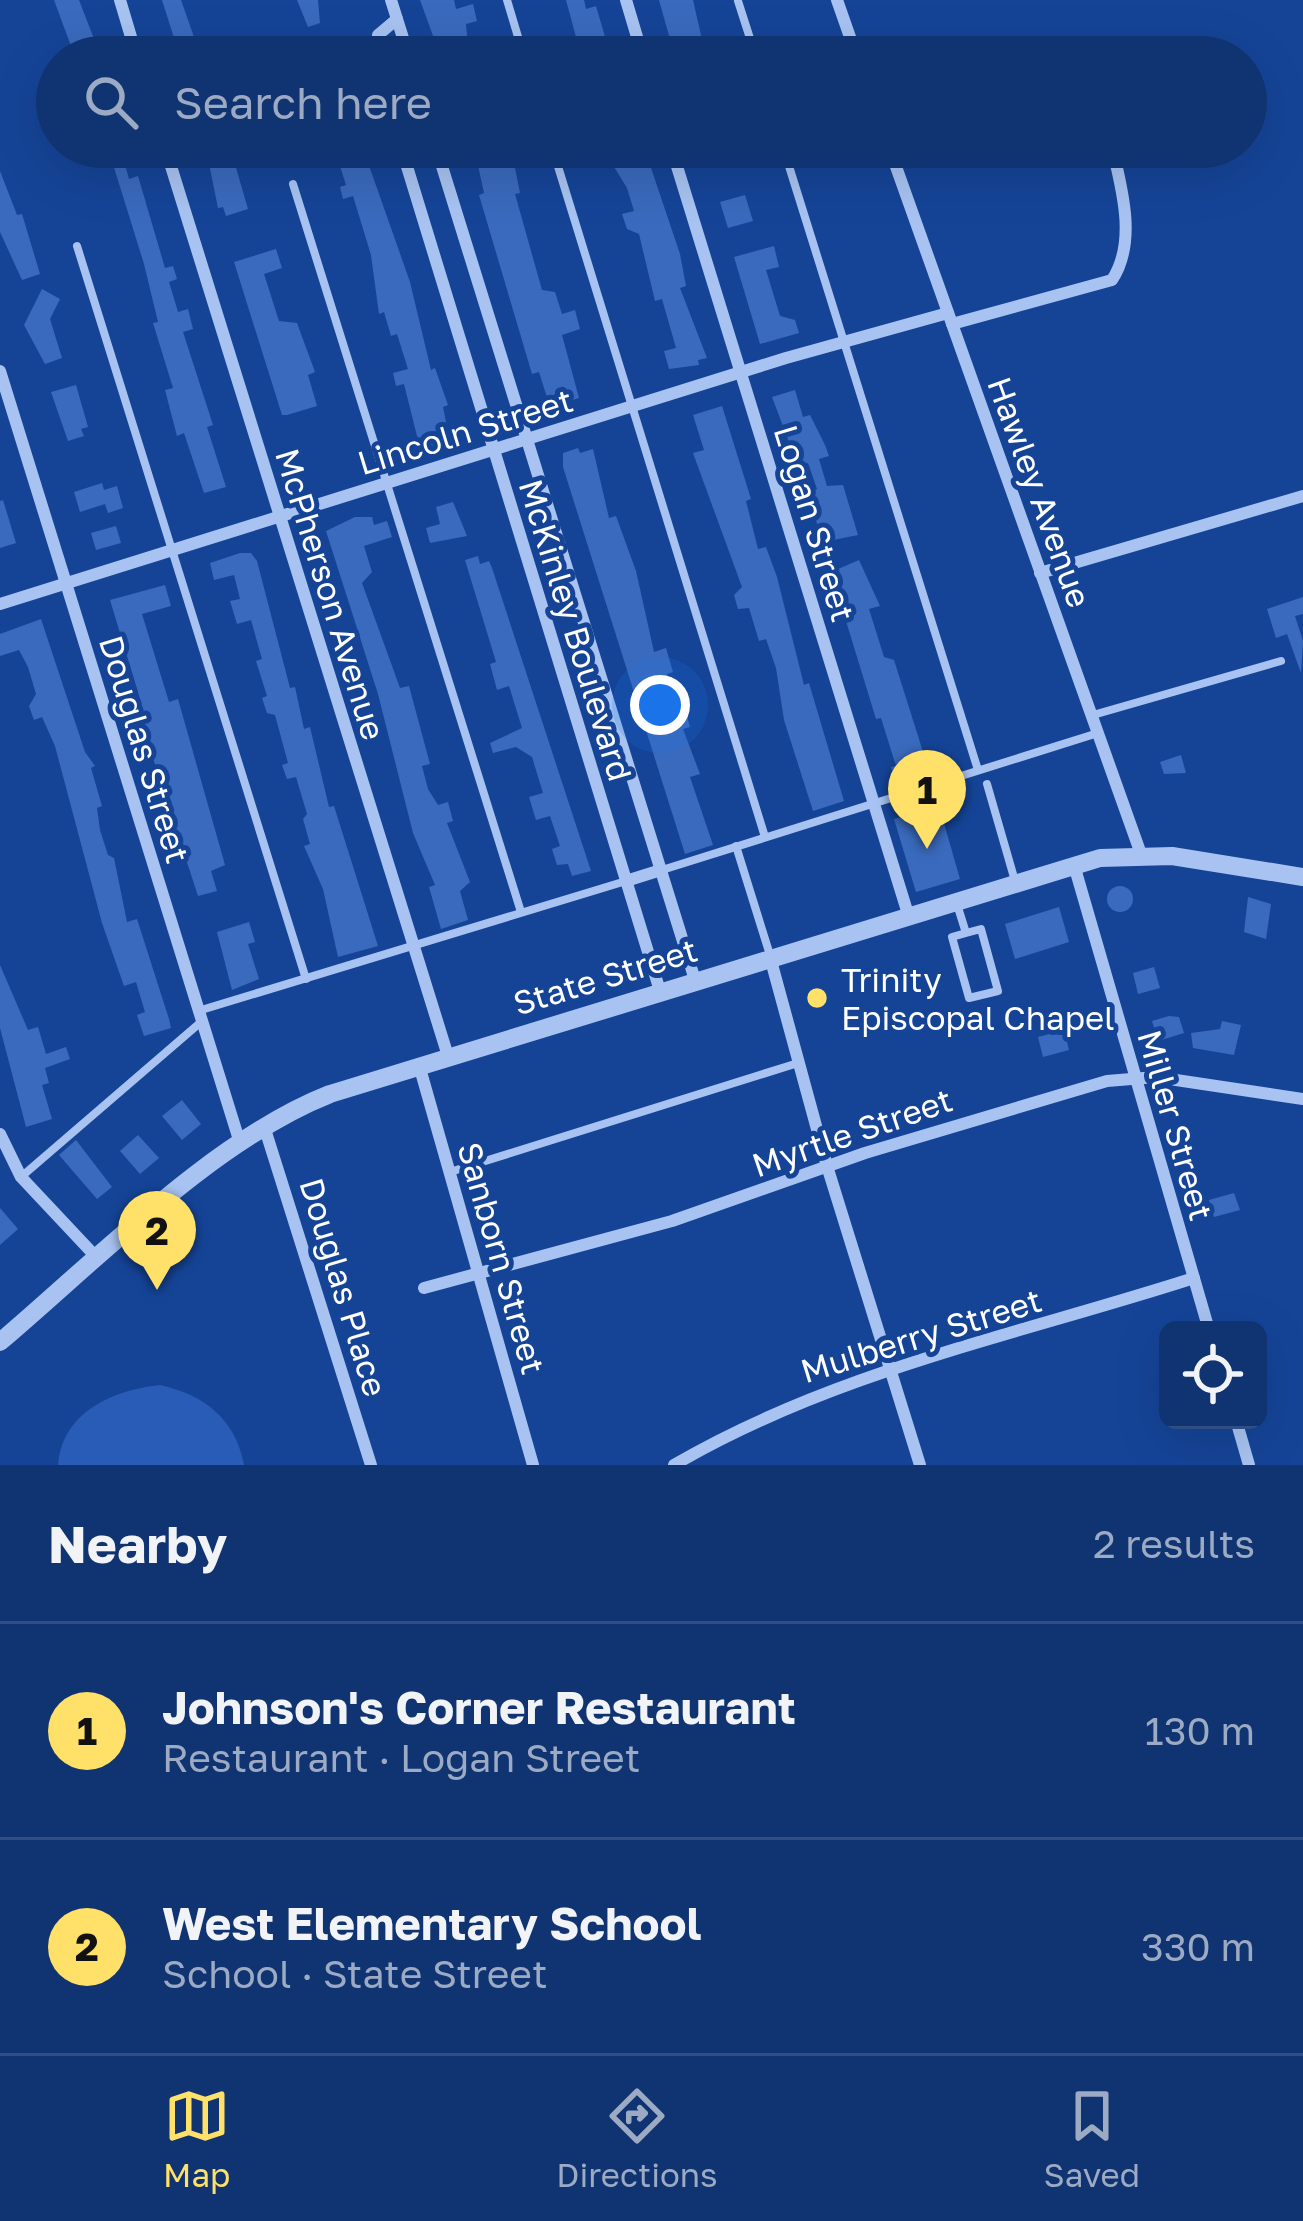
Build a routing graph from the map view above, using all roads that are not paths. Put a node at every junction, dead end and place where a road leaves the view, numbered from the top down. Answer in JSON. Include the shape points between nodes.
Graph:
{"nodes":[{"id":1,"x":120,"y":0,"type":"edge"},
{"id":2,"x":391,"y":0,"type":"edge"},
{"id":3,"x":507,"y":0,"type":"edge"},
{"id":4,"x":626,"y":0,"type":"edge"},
{"id":5,"x":837,"y":0,"type":"edge"},
{"id":6,"x":738,"y":1,"type":"edge"},
{"id":7,"x":397,"y":19,"type":"junction"},
{"id":8,"x":131,"y":36,"type":"edge"},
{"id":9,"x":378,"y":36,"type":"edge"},
{"id":10,"x":402,"y":36,"type":"edge"},
{"id":11,"x":518,"y":36,"type":"edge"},
{"id":12,"x":637,"y":36,"type":"edge"},
{"id":13,"x":749,"y":36,"type":"edge"},
{"id":14,"x":850,"y":36,"type":"edge"},
{"id":15,"x":172,"y":168,"type":"edge"},
{"id":16,"x":406,"y":168,"type":"edge"},
{"id":17,"x":442,"y":168,"type":"edge"},
{"id":18,"x":559,"y":168,"type":"edge"},
{"id":19,"x":678,"y":168,"type":"edge"},
{"id":20,"x":790,"y":168,"type":"edge"},
{"id":21,"x":896,"y":168,"type":"edge"},
{"id":22,"x":1115,"y":168,"type":"edge"},
{"id":23,"x":293,"y":184,"type":"dead end"},
{"id":24,"x":77,"y":246,"type":"dead end"},
{"id":25,"x":950,"y":319,"type":"junction"},
{"id":26,"x":844,"y":342,"type":"junction"},
{"id":27,"x":0,"y":371,"type":"edge"},
{"id":28,"x":741,"y":373,"type":"junction"},
{"id":29,"x":633,"y":407,"type":"junction"},
{"id":30,"x":526,"y":441,"type":"junction"},
{"id":31,"x":493,"y":451,"type":"junction"},
{"id":32,"x":385,"y":484,"type":"junction"},
{"id":33,"x":1303,"y":496,"type":"edge"},
{"id":34,"x":280,"y":517,"type":"junction"},
{"id":35,"x":172,"y":550,"type":"junction"},
{"id":36,"x":1040,"y":574,"type":"junction"},
{"id":37,"x":65,"y":584,"type":"junction"},
{"id":38,"x":0,"y":604,"type":"edge"},
{"id":39,"x":1281,"y":661,"type":"dead end"},
{"id":40,"x":1091,"y":716,"type":"junction"},
{"id":41,"x":1098,"y":734,"type":"junction"},
{"id":42,"x":978,"y":770,"type":"junction"},
{"id":43,"x":987,"y":784,"type":"dead end"},
{"id":44,"x":873,"y":803,"type":"junction"},
{"id":45,"x":765,"y":837,"type":"junction"},
{"id":46,"x":736,"y":846,"type":"junction"},
{"id":47,"x":1141,"y":854,"type":"junction"},
{"id":48,"x":1074,"y":865,"type":"junction"},
{"id":49,"x":661,"y":870,"type":"junction"},
{"id":50,"x":1303,"y":877,"type":"edge"},
{"id":51,"x":626,"y":881,"type":"junction"},
{"id":52,"x":1016,"y":882,"type":"junction"},
{"id":53,"x":956,"y":900,"type":"junction"},
{"id":54,"x":521,"y":912,"type":"junction"},
{"id":55,"x":908,"y":914,"type":"junction"},
{"id":56,"x":966,"y":933,"type":"junction"},
{"id":57,"x":411,"y":945,"type":"junction"},
{"id":58,"x":770,"y":957,"type":"junction"},
{"id":59,"x":306,"y":980,"type":"junction"},
{"id":60,"x":695,"y":980,"type":"junction"},
{"id":61,"x":660,"y":991,"type":"junction"},
{"id":62,"x":199,"y":1017,"type":"junction"},
{"id":63,"x":448,"y":1057,"type":"junction"},
{"id":64,"x":798,"y":1063,"type":"junction"},
{"id":65,"x":419,"y":1065,"type":"junction"},
{"id":66,"x":1134,"y":1076,"type":"junction"},
{"id":67,"x":1303,"y":1100,"type":"edge"},
{"id":68,"x":264,"y":1126,"type":"junction"},
{"id":69,"x":0,"y":1134,"type":"edge"},
{"id":70,"x":240,"y":1143,"type":"junction"},
{"id":71,"x":827,"y":1166,"type":"junction"},
{"id":72,"x":450,"y":1172,"type":"junction"},
{"id":73,"x":21,"y":1177,"type":"junction"},
{"id":74,"x":98,"y":1259,"type":"junction"},
{"id":75,"x":480,"y":1275,"type":"junction"},
{"id":76,"x":1194,"y":1278,"type":"junction"},
{"id":77,"x":424,"y":1288,"type":"dead end"},
{"id":78,"x":1206,"y":1321,"type":"edge"},
{"id":79,"x":0,"y":1342,"type":"edge"},
{"id":80,"x":892,"y":1367,"type":"junction"},
{"id":81,"x":1239,"y":1429,"type":"edge"},
{"id":82,"x":370,"y":1465,"type":"edge"},
{"id":83,"x":532,"y":1465,"type":"edge"},
{"id":84,"x":674,"y":1465,"type":"edge"},
{"id":85,"x":920,"y":1465,"type":"edge"},
{"id":86,"x":1249,"y":1465,"type":"edge"}],
"edges":[{"from":1,"to":8,"type":"street"},
{"from":2,"to":7,"type":"street"},
{"from":3,"to":11,"type":"lane"},
{"from":4,"to":12,"type":"street"},
{"from":5,"to":14,"type":"street"},
{"from":6,"to":13,"type":"lane"},
{"from":7,"to":9,"type":"street"},
{"from":7,"to":10,"type":"street"},
{"from":15,"to":34,"type":"street","name":"McPherson Avenue"},
{"from":16,"to":31,"type":"street","name":"McKinley Boulevard"},
{"from":17,"to":30,"type":"street","name":"McKinley Boulevard"},
{"from":18,"to":29,"type":"lane"},
{"from":19,"to":28,"type":"street","name":"Logan Street"},
{"from":20,"to":26,"type":"lane"},
{"from":21,"to":25,"type":"street","name":"Hawley Avenue"},
{"from":22,"to":25,"type":"street","name":"Lincoln Street","via":[[1126,243],[1112,280]]},
{"from":23,"to":32,"type":"lane"},
{"from":24,"to":35,"type":"lane"},
{"from":25,"to":26,"type":"street","name":"Lincoln Street"},
{"from":25,"to":36,"type":"street","name":"Hawley Avenue"},
{"from":26,"to":28,"type":"street","name":"Lincoln Street"},
{"from":26,"to":42,"type":"lane"},
{"from":27,"to":37,"type":"street","name":"Douglas Street"},
{"from":28,"to":29,"type":"street","name":"Lincoln Street"},
{"from":28,"to":44,"type":"street","name":"Logan Street"},
{"from":29,"to":30,"type":"street","name":"Lincoln Street"},
{"from":29,"to":45,"type":"lane"},
{"from":30,"to":31,"type":"street","name":"Lincoln Street"},
{"from":30,"to":49,"type":"street","name":"McKinley Boulevard"},
{"from":31,"to":32,"type":"street","name":"Lincoln Street"},
{"from":31,"to":51,"type":"street","name":"McKinley Boulevard"},
{"from":32,"to":34,"type":"street","name":"Lincoln Street"},
{"from":32,"to":54,"type":"lane"},
{"from":33,"to":36,"type":"street"},
{"from":34,"to":35,"type":"street","name":"Lincoln Street"},
{"from":34,"to":57,"type":"street","name":"McPherson Avenue"},
{"from":35,"to":37,"type":"street","name":"Lincoln Street"},
{"from":35,"to":59,"type":"lane"},
{"from":36,"to":40,"type":"street","name":"Hawley Avenue"},
{"from":37,"to":38,"type":"street","name":"Lincoln Street"},
{"from":37,"to":62,"type":"street","name":"Douglas Street"},
{"from":39,"to":40,"type":"lane"},
{"from":40,"to":41,"type":"street","name":"Hawley Avenue"},
{"from":41,"to":42,"type":"lane"},
{"from":41,"to":47,"type":"street","name":"Hawley Avenue"},
{"from":42,"to":44,"type":"lane"},
{"from":43,"to":52,"type":"lane"},
{"from":44,"to":45,"type":"lane"},
{"from":44,"to":55,"type":"street","name":"Logan Street"},
{"from":45,"to":46,"type":"lane"},
{"from":46,"to":49,"type":"lane"},
{"from":46,"to":58,"type":"lane"},
{"from":47,"to":48,"type":"street","name":"State Street"},
{"from":47,"to":50,"type":"street","name":"State Street"},
{"from":48,"to":52,"type":"street","name":"State Street"},
{"from":48,"to":66,"type":"street","name":"Miller Street"},
{"from":49,"to":51,"type":"street"},
{"from":49,"to":60,"type":"street","name":"McKinley Boulevard"},
{"from":51,"to":54,"type":"lane"},
{"from":51,"to":61,"type":"street","name":"McKinley Boulevard"},
{"from":52,"to":53,"type":"street","name":"State Street"},
{"from":53,"to":55,"type":"street","name":"State Street"},
{"from":53,"to":56,"type":"lane"},
{"from":54,"to":57,"type":"lane"},
{"from":55,"to":58,"type":"street","name":"State Street"},
{"from":56,"to":56,"type":"lane","via":[[981,929],[998,992],[969,998],[952,937]]},
{"from":57,"to":59,"type":"lane"},
{"from":57,"to":63,"type":"street","name":"McPherson Avenue"},
{"from":58,"to":60,"type":"street","name":"State Street"},
{"from":58,"to":64,"type":"street"},
{"from":59,"to":62,"type":"lane"},
{"from":60,"to":61,"type":"street","name":"State Street"},
{"from":61,"to":63,"type":"street","name":"State Street"},
{"from":62,"to":70,"type":"street","name":"Douglas Street"},
{"from":62,"to":73,"type":"lane"},
{"from":63,"to":65,"type":"street","name":"State Street"},
{"from":64,"to":71,"type":"street"},
{"from":64,"to":72,"type":"lane"},
{"from":65,"to":68,"type":"street","name":"State Street","via":[[311,1101]]},
{"from":65,"to":72,"type":"street","name":"Sanborn Street"},
{"from":66,"to":67,"type":"street","name":"Myrtle Street"},
{"from":66,"to":71,"type":"street","name":"Myrtle Street"},
{"from":66,"to":76,"type":"street","name":"Miller Street"},
{"from":68,"to":70,"type":"street","name":"State Street"},
{"from":68,"to":82,"type":"street","name":"Douglas Place"},
{"from":69,"to":73,"type":"street"},
{"from":70,"to":74,"type":"street","name":"State Street"},
{"from":71,"to":75,"type":"street","name":"Myrtle Street","via":[[672,1221]]},
{"from":71,"to":80,"type":"street"},
{"from":72,"to":75,"type":"street","name":"Sanborn Street"},
{"from":73,"to":74,"type":"street"},
{"from":74,"to":79,"type":"street","name":"State Street"},
{"from":75,"to":77,"type":"street","name":"Myrtle Street"},
{"from":75,"to":83,"type":"street","name":"Sanborn Street"},
{"from":76,"to":78,"type":"street","name":"Miller Street"},
{"from":76,"to":80,"type":"street","name":"Mulberry Street"},
{"from":80,"to":84,"type":"street","name":"Mulberry Street","via":[[799,1399]]},
{"from":80,"to":85,"type":"street"},
{"from":81,"to":86,"type":"street"}]}
